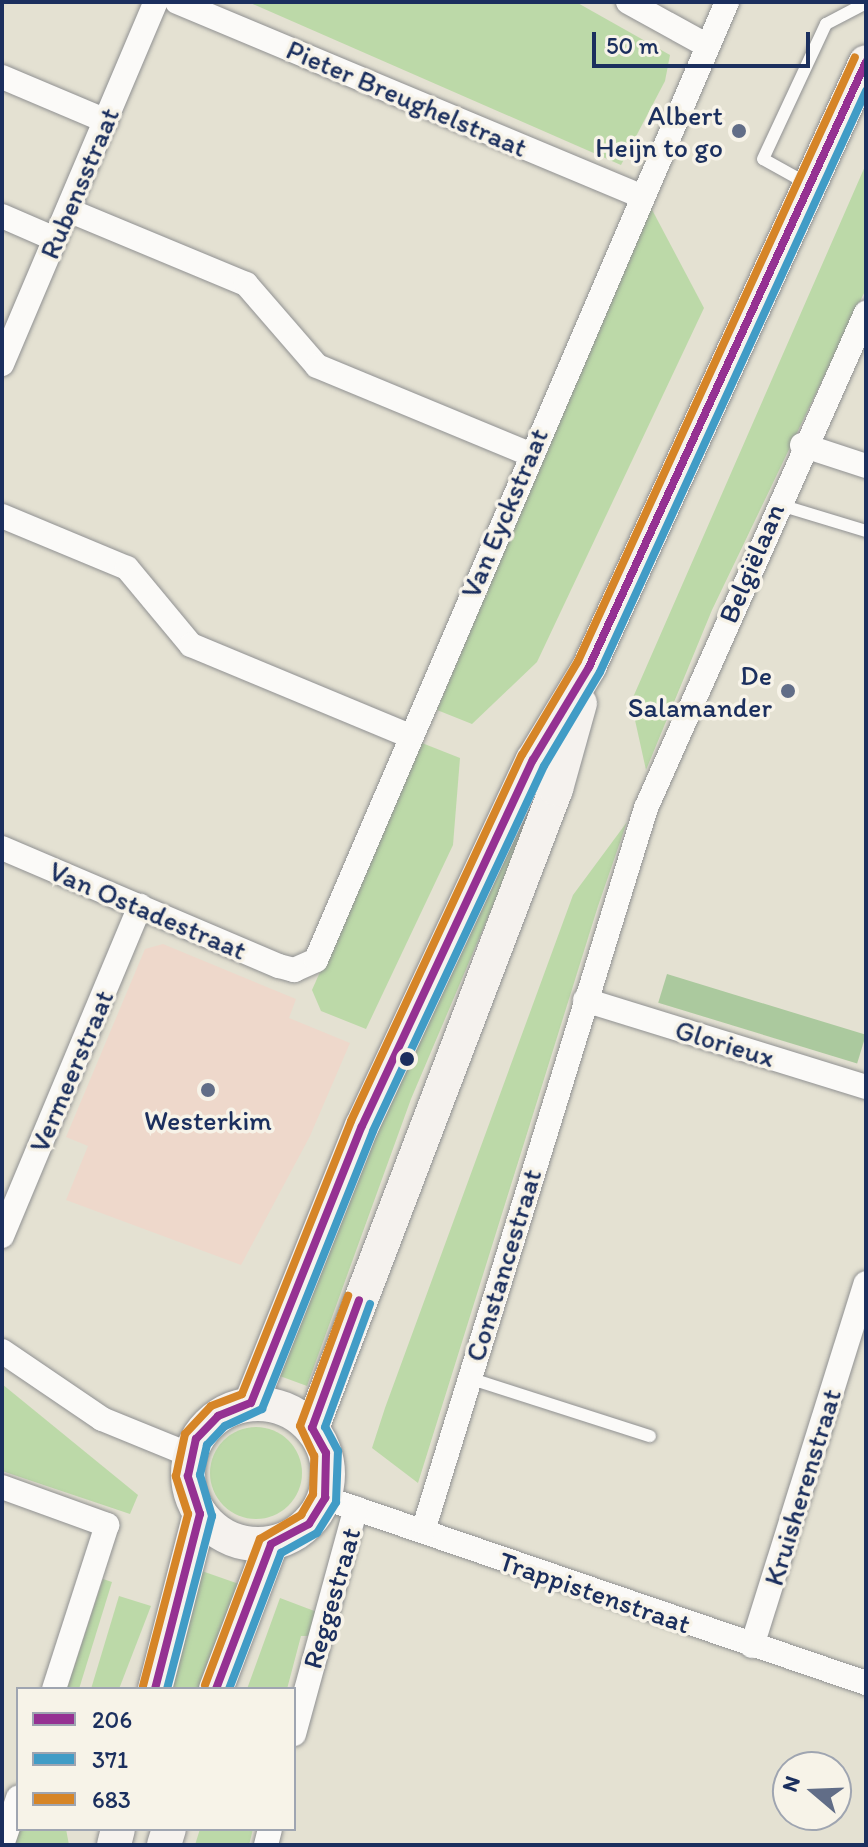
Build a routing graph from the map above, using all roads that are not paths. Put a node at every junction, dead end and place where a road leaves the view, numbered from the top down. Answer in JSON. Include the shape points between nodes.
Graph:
{"nodes":[{"id":1,"x":156,"y":2,"type":"edge"},
{"id":2,"x":177,"y":2,"type":"edge"},
{"id":3,"x":628,"y":2,"type":"edge"},
{"id":4,"x":727,"y":2,"type":"edge"},
{"id":5,"x":866,"y":3,"type":"edge"},
{"id":6,"x":704,"y":44,"type":"junction"},
{"id":7,"x":866,"y":62,"type":"edge"},
{"id":8,"x":2,"y":77,"type":"edge"},
{"id":9,"x":106,"y":121,"type":"junction"},
{"id":10,"x":808,"y":184,"type":"junction"},
{"id":11,"x":638,"y":195,"type":"junction"},
{"id":12,"x":68,"y":210,"type":"junction"},
{"id":13,"x":2,"y":216,"type":"edge"},
{"id":14,"x":55,"y":239,"type":"junction"},
{"id":15,"x":866,"y":313,"type":"edge"},
{"id":16,"x":4,"y":355,"type":"edge"},
{"id":17,"x":802,"y":445,"type":"junction"},
{"id":18,"x":529,"y":454,"type":"junction"},
{"id":19,"x":866,"y":466,"type":"edge"},
{"id":20,"x":775,"y":504,"type":"junction"},
{"id":21,"x":2,"y":516,"type":"edge"},
{"id":22,"x":866,"y":531,"type":"edge"},
{"id":23,"x":589,"y":667,"type":"junction"},
{"id":24,"x":410,"y":736,"type":"junction"},
{"id":25,"x":2,"y":848,"type":"edge"},
{"id":26,"x":140,"y":906,"type":"junction"},
{"id":27,"x":294,"y":970,"type":"joint"},
{"id":28,"x":585,"y":1000,"type":"junction"},
{"id":29,"x":866,"y":1087,"type":"edge"},
{"id":30,"x":2,"y":1236,"type":"edge"},
{"id":31,"x":866,"y":1283,"type":"edge"},
{"id":32,"x":2,"y":1351,"type":"edge"},
{"id":33,"x":469,"y":1378,"type":"junction"},
{"id":34,"x":251,"y":1403,"type":"junction"},
{"id":35,"x":312,"y":1428,"type":"junction"},
{"id":36,"x":650,"y":1436,"type":"dead end"},
{"id":37,"x":190,"y":1455,"type":"junction"},
{"id":38,"x":2,"y":1487,"type":"edge"},
{"id":39,"x":340,"y":1503,"type":"junction"},
{"id":40,"x":200,"y":1514,"type":"junction"},
{"id":41,"x":423,"y":1531,"type":"junction"},
{"id":42,"x":271,"y":1544,"type":"junction"},
{"id":43,"x":752,"y":1646,"type":"junction"},
{"id":44,"x":866,"y":1683,"type":"edge"},
{"id":45,"x":55,"y":1687,"type":"edge"},
{"id":46,"x":156,"y":1687,"type":"edge"},
{"id":47,"x":217,"y":1687,"type":"edge"},
{"id":48,"x":296,"y":1724,"type":"edge"},
{"id":49,"x":16,"y":1804,"type":"edge"},
{"id":50,"x":2,"y":1845,"type":"edge"}],
"edges":[{"from":1,"to":9,"type":"street","name":"Rubensstraat"},
{"from":2,"to":11,"type":"street","name":"Pieter Breughelstraat"},
{"from":3,"to":6,"type":"street"},
{"from":4,"to":6,"type":"street","name":"Van Eyckstraat"},
{"from":5,"to":10,"type":"lane","via":[[856,2],[826,24],[763,159]]},
{"from":6,"to":11,"type":"street","name":"Van Eyckstraat"},
{"from":7,"to":10,"type":"main road"},
{"from":8,"to":9,"type":"street"},
{"from":9,"to":12,"type":"street","name":"Rubensstraat"},
{"from":10,"to":23,"type":"main road"},
{"from":11,"to":18,"type":"street","name":"Van Eyckstraat"},
{"from":12,"to":14,"type":"street","name":"Rubensstraat"},
{"from":12,"to":18,"type":"street","via":[[246,284],[317,366]]},
{"from":13,"to":14,"type":"street"},
{"from":14,"to":16,"type":"street","name":"Rubensstraat"},
{"from":15,"to":17,"type":"street","name":"Belgiëlaan"},
{"from":17,"to":19,"type":"street"},
{"from":17,"to":20,"type":"street","name":"Belgiëlaan"},
{"from":18,"to":24,"type":"street","name":"Van Eyckstraat"},
{"from":20,"to":22,"type":"lane"},
{"from":20,"to":28,"type":"street","name":"Belgiëlaan","via":[[646,808]]},
{"from":21,"to":24,"type":"street","via":[[127,568],[191,645]]},
{"from":23,"to":34,"type":"main road","via":[[533,760],[362,1126]]},
{"from":23,"to":35,"type":"main road","via":[[556,789]]},
{"from":24,"to":27,"type":"street","name":"Van Eyckstraat","via":[[316,960]]},
{"from":25,"to":26,"type":"street","name":"Van Ostadestraat"},
{"from":26,"to":27,"type":"street","name":"Van Ostadestraat"},
{"from":26,"to":30,"type":"street","name":"Vermeerstraat"},
{"from":28,"to":29,"type":"street","name":"Glorieux"},
{"from":28,"to":33,"type":"street","name":"Constancestraat"},
{"from":31,"to":43,"type":"street","name":"Kruisherenstraat"},
{"from":32,"to":37,"type":"street","via":[[91,1413]]},
{"from":33,"to":36,"type":"lane"},
{"from":33,"to":41,"type":"street","name":"Constancestraat"},
{"from":34,"to":35,"type":"main road","via":[[287,1409]]},
{"from":34,"to":37,"type":"main road","via":[[207,1425]]},
{"from":35,"to":39,"type":"main road","via":[[326,1453]]},
{"from":37,"to":40,"type":"main road","via":[[188,1476]]},
{"from":38,"to":45,"type":"street","via":[[107,1525]]},
{"from":39,"to":41,"type":"street","name":"Trappistenstraat"},
{"from":39,"to":42,"type":"main road"},
{"from":39,"to":48,"type":"street","name":"Reggestraat"},
{"from":40,"to":42,"type":"main road","via":[[233,1540]]},
{"from":40,"to":46,"type":"main road"},
{"from":41,"to":43,"type":"street","name":"Trappistenstraat"},
{"from":42,"to":47,"type":"main road"},
{"from":43,"to":44,"type":"street","name":"Trappistenstraat"},
{"from":49,"to":50,"type":"street"}]}
